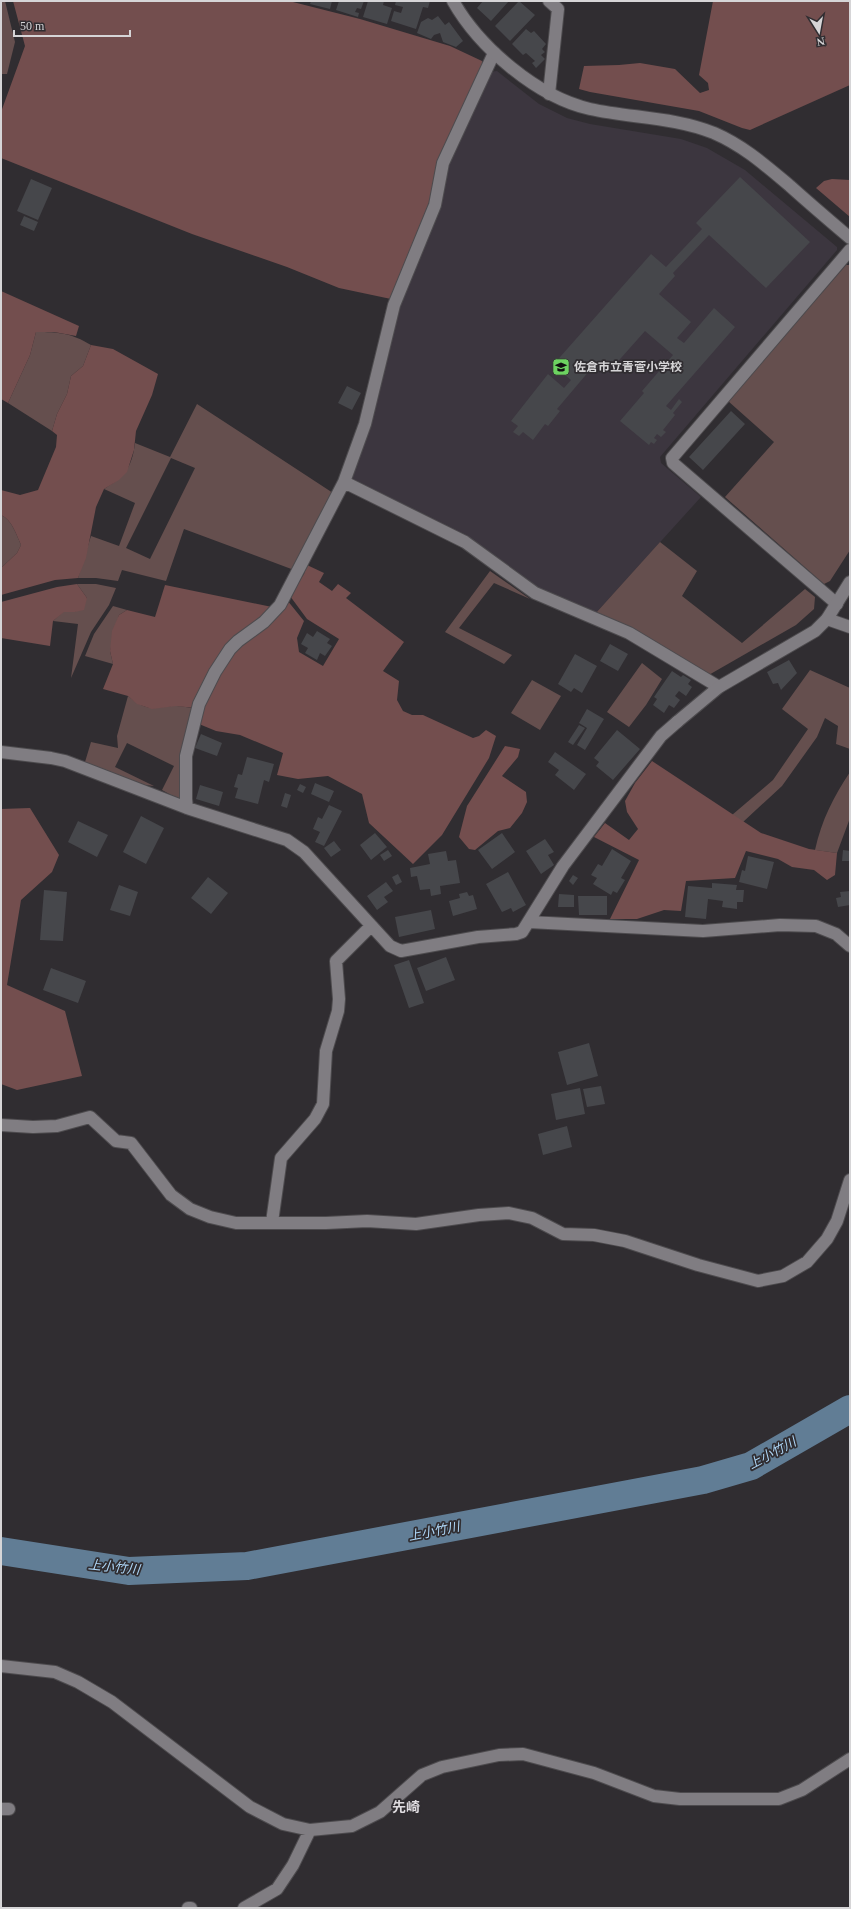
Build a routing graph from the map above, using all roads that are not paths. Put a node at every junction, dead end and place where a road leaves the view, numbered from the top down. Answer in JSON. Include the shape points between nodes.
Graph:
{"nodes":[{"id":1,"x":453,"y":1,"type":"edge"},
{"id":2,"x":549,"y":1,"type":"edge"},
{"id":3,"x":494,"y":53,"type":"junction"},
{"id":4,"x":549,"y":94,"type":"junction"},
{"id":5,"x":850,"y":238,"type":"edge"},
{"id":6,"x":850,"y":250,"type":"edge"},
{"id":7,"x":344,"y":482,"type":"junction"},
{"id":8,"x":850,"y":582,"type":"edge"},
{"id":9,"x":837,"y":604,"type":"junction"},
{"id":10,"x":827,"y":619,"type":"junction"},
{"id":11,"x":850,"y":627,"type":"edge"},
{"id":12,"x":719,"y":687,"type":"junction"},
{"id":13,"x":1,"y":752,"type":"edge"},
{"id":14,"x":187,"y":808,"type":"junction"},
{"id":15,"x":528,"y":922,"type":"junction"},
{"id":16,"x":371,"y":926,"type":"junction"},
{"id":17,"x":850,"y":946,"type":"edge"},
{"id":18,"x":1,"y":1125,"type":"edge"},
{"id":19,"x":850,"y":1180,"type":"edge"},
{"id":20,"x":272,"y":1222,"type":"junction"},
{"id":21,"x":1,"y":1666,"type":"edge"},
{"id":22,"x":850,"y":1759,"type":"edge"},
{"id":23,"x":310,"y":1830,"type":"junction"},
{"id":24,"x":244,"y":1908,"type":"edge"}],
"edges":[{"from":1,"to":3,"type":"street"},
{"from":2,"to":4,"type":"street","via":[[558,9]]},
{"from":3,"to":4,"type":"street"},
{"from":3,"to":7,"type":"street","via":[[443,163],[435,205],[394,305],[365,424]]},
{"from":4,"to":5,"type":"street","via":[[590,109],[697,127],[729,140],[752,154]]},
{"from":6,"to":9,"type":"street","via":[[672,458],[673,463]]},
{"from":7,"to":12,"type":"street","via":[[465,542],[535,593],[629,633]]},
{"from":7,"to":14,"type":"street","via":[[280,605],[264,622],[230,649],[205,691],[199,704],[186,756]]},
{"from":8,"to":9,"type":"street"},
{"from":9,"to":10,"type":"street"},
{"from":10,"to":11,"type":"street"},
{"from":10,"to":12,"type":"street","via":[[806,639]]},
{"from":12,"to":15,"type":"street","via":[[661,736],[564,866]]},
{"from":13,"to":14,"type":"street","via":[[65,761]]},
{"from":14,"to":16,"type":"street","via":[[287,840],[304,852]]},
{"from":15,"to":16,"type":"street","via":[[522,932],[516,934],[478,937],[402,951],[390,946]]},
{"from":15,"to":17,"type":"street","via":[[703,931],[780,925],[816,926],[836,934]]},
{"from":16,"to":20,"type":"street","via":[[336,961],[338,1010],[326,1051],[323,1104],[315,1119],[281,1158]]},
{"from":18,"to":20,"type":"street","via":[[57,1126],[90,1117],[116,1140],[131,1143],[171,1195],[190,1208],[210,1217],[236,1223]]},
{"from":19,"to":20,"type":"street","via":[[837,1221],[807,1262],[782,1276],[758,1281],[625,1241],[594,1235],[562,1234],[532,1218],[509,1213],[416,1224],[367,1221]]},
{"from":21,"to":23,"type":"street","via":[[55,1672],[78,1682],[112,1702],[250,1807],[283,1824]]},
{"from":22,"to":23,"type":"street","via":[[802,1790],[779,1799],[680,1799],[654,1796],[594,1773],[523,1754],[499,1756],[442,1767],[422,1775],[380,1812],[352,1826]]},
{"from":23,"to":24,"type":"street","via":[[293,1865],[277,1888]]}]}
